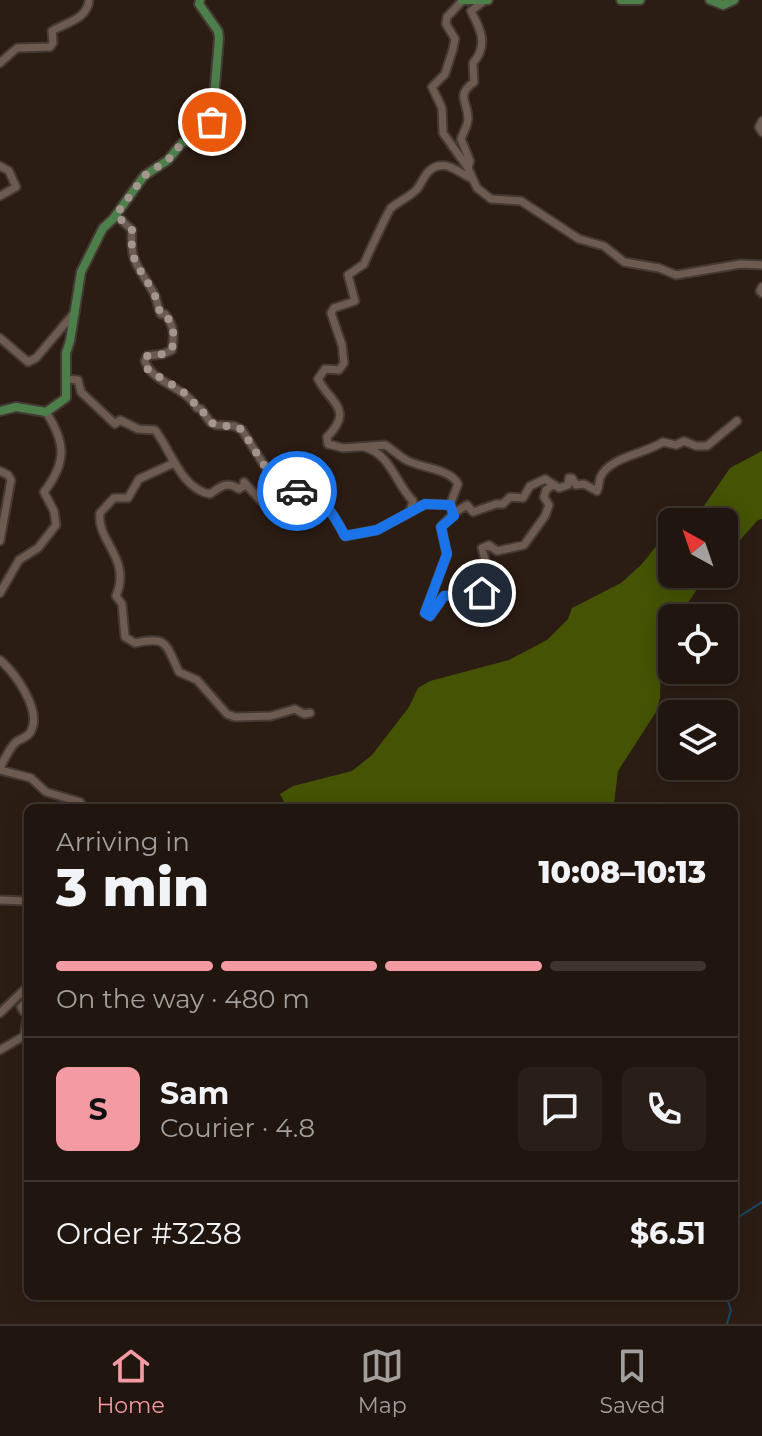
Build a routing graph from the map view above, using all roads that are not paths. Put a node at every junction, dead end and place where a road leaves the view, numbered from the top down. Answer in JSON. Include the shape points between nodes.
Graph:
{"nodes":[{"id":1,"x":89,"y":0,"type":"edge"},
{"id":2,"x":200,"y":0,"type":"edge"},
{"id":3,"x":486,"y":0,"type":"edge"},
{"id":4,"x":621,"y":0,"type":"edge"},
{"id":5,"x":640,"y":0,"type":"edge"},
{"id":6,"x":710,"y":0,"type":"edge"},
{"id":7,"x":734,"y":0,"type":"edge"},
{"id":8,"x":462,"y":1,"type":"edge"},
{"id":9,"x":0,"y":63,"type":"edge"},
{"id":10,"x":762,"y":121,"type":"edge"},
{"id":11,"x":762,"y":132,"type":"edge"},
{"id":12,"x":0,"y":166,"type":"edge"},
{"id":13,"x":468,"y":168,"type":"junction"},
{"id":14,"x":473,"y":179,"type":"junction"},
{"id":15,"x":0,"y":196,"type":"edge"},
{"id":16,"x":116,"y":215,"type":"junction"},
{"id":17,"x":762,"y":265,"type":"edge"},
{"id":18,"x":762,"y":287,"type":"edge"},
{"id":19,"x":762,"y":293,"type":"edge"},
{"id":20,"x":75,"y":312,"type":"junction"},
{"id":21,"x":0,"y":338,"type":"edge"},
{"id":22,"x":67,"y":379,"type":"junction"},
{"id":23,"x":0,"y":411,"type":"edge"},
{"id":24,"x":46,"y":412,"type":"junction"},
{"id":25,"x":737,"y":421,"type":"dead end"},
{"id":26,"x":358,"y":446,"type":"junction"},
{"id":27,"x":172,"y":459,"type":"junction"},
{"id":28,"x":0,"y":471,"type":"edge"},
{"id":29,"x":553,"y":485,"type":"junction"},
{"id":30,"x":450,"y":505,"type":"junction"},
{"id":31,"x":279,"y":508,"type":"dead end"},
{"id":32,"x":410,"y":512,"type":"junction"},
{"id":33,"x":454,"y":513,"type":"junction"},
{"id":34,"x":0,"y":541,"type":"edge"},
{"id":35,"x":0,"y":593,"type":"edge"},
{"id":36,"x":0,"y":660,"type":"edge"},
{"id":37,"x":310,"y":713,"type":"dead end"},
{"id":38,"x":0,"y":770,"type":"edge"},
{"id":39,"x":81,"y":804,"type":"edge"},
{"id":40,"x":0,"y":900,"type":"edge"},
{"id":41,"x":24,"y":901,"type":"edge"},
{"id":42,"x":24,"y":990,"type":"edge"},
{"id":43,"x":16,"y":997,"type":"junction"},
{"id":44,"x":24,"y":998,"type":"edge"},
{"id":45,"x":0,"y":1013,"type":"edge"},
{"id":46,"x":24,"y":1036,"type":"edge"},
{"id":47,"x":0,"y":1050,"type":"edge"}],
"edges":[{"from":1,"to":9,"type":"street","via":[[85,12],[52,31],[50,47],[17,48]]},
{"from":2,"to":16,"type":"main road","via":[[219,38],[212,122],[144,176]]},
{"from":3,"to":8,"type":"main road"},
{"from":3,"to":13,"type":"street","via":[[471,11],[481,24],[482,41],[473,63],[474,82],[463,95],[468,121],[461,139]]},
{"from":4,"to":5,"type":"main road"},
{"from":6,"to":7,"type":"main road","via":[[723,5]]},
{"from":8,"to":13,"type":"street","via":[[447,17],[453,49],[445,74],[432,87],[442,108],[443,133]]},
{"from":10,"to":11,"type":"street"},
{"from":12,"to":15,"type":"street","via":[[9,171],[16,187]]},
{"from":13,"to":14,"type":"street"},
{"from":14,"to":17,"type":"street","via":[[491,199],[521,201],[624,262],[676,275]]},
{"from":14,"to":26,"type":"street","via":[[447,166],[427,173],[417,189],[389,210],[364,264],[348,275],[355,301],[331,313],[344,363],[339,370],[325,369],[318,379],[340,413],[328,444]]},
{"from":16,"to":20,"type":"main road","via":[[103,228],[81,272]]},
{"from":16,"to":32,"type":"street","via":[[132,230],[135,263],[175,331],[172,350],[147,356],[148,370],[194,402],[210,422],[242,430],[276,484],[312,495],[333,512],[345,536],[377,530]]},
{"from":18,"to":19,"type":"street"},
{"from":20,"to":21,"type":"street","via":[[28,362]]},
{"from":20,"to":22,"type":"main road","via":[[66,353]]},
{"from":22,"to":24,"type":"main road","via":[[66,398]]},
{"from":22,"to":27,"type":"street","via":[[78,380],[81,392],[115,424],[120,420],[155,430]]},
{"from":23,"to":24,"type":"main road","via":[[16,407]]},
{"from":24,"to":35,"type":"street","via":[[59,432],[60,468],[44,492],[56,525],[38,548],[19,560]]},
{"from":25,"to":29,"type":"street","via":[[707,446],[663,442],[618,460],[602,474],[597,491],[576,485],[572,478],[564,487]]},
{"from":26,"to":30,"type":"street","via":[[385,445],[409,461],[455,478],[458,484]]},
{"from":26,"to":32,"type":"street","via":[[375,450],[387,462],[413,501]]},
{"from":27,"to":31,"type":"street","via":[[196,489],[210,494],[223,484],[239,489],[244,482],[260,500]]},
{"from":27,"to":37,"type":"street","via":[[172,464],[139,479],[128,498],[114,498],[100,513],[100,527],[121,577],[116,596],[122,604],[125,637],[135,643],[160,640],[179,672],[197,680],[227,714],[271,716],[295,709]]},
{"from":28,"to":34,"type":"street","via":[[11,480]]},
{"from":29,"to":33,"type":"street","via":[[545,479],[530,486],[523,498],[510,497],[473,512],[467,505]]},
{"from":29,"to":33,"type":"street","via":[[544,497],[549,505],[545,516],[524,545],[497,551],[489,545],[482,548],[482,593],[444,596],[430,616],[425,610],[447,554],[441,527]]},
{"from":30,"to":32,"type":"street","via":[[425,504]]},
{"from":30,"to":33,"type":"street"},
{"from":36,"to":38,"type":"street","via":[[28,695],[33,728],[17,741]]},
{"from":38,"to":39,"type":"street","via":[[31,778],[46,792]]},
{"from":40,"to":41,"type":"street"},
{"from":42,"to":43,"type":"street"},
{"from":43,"to":44,"type":"street"},
{"from":43,"to":45,"type":"street"},
{"from":46,"to":47,"type":"street"}]}
